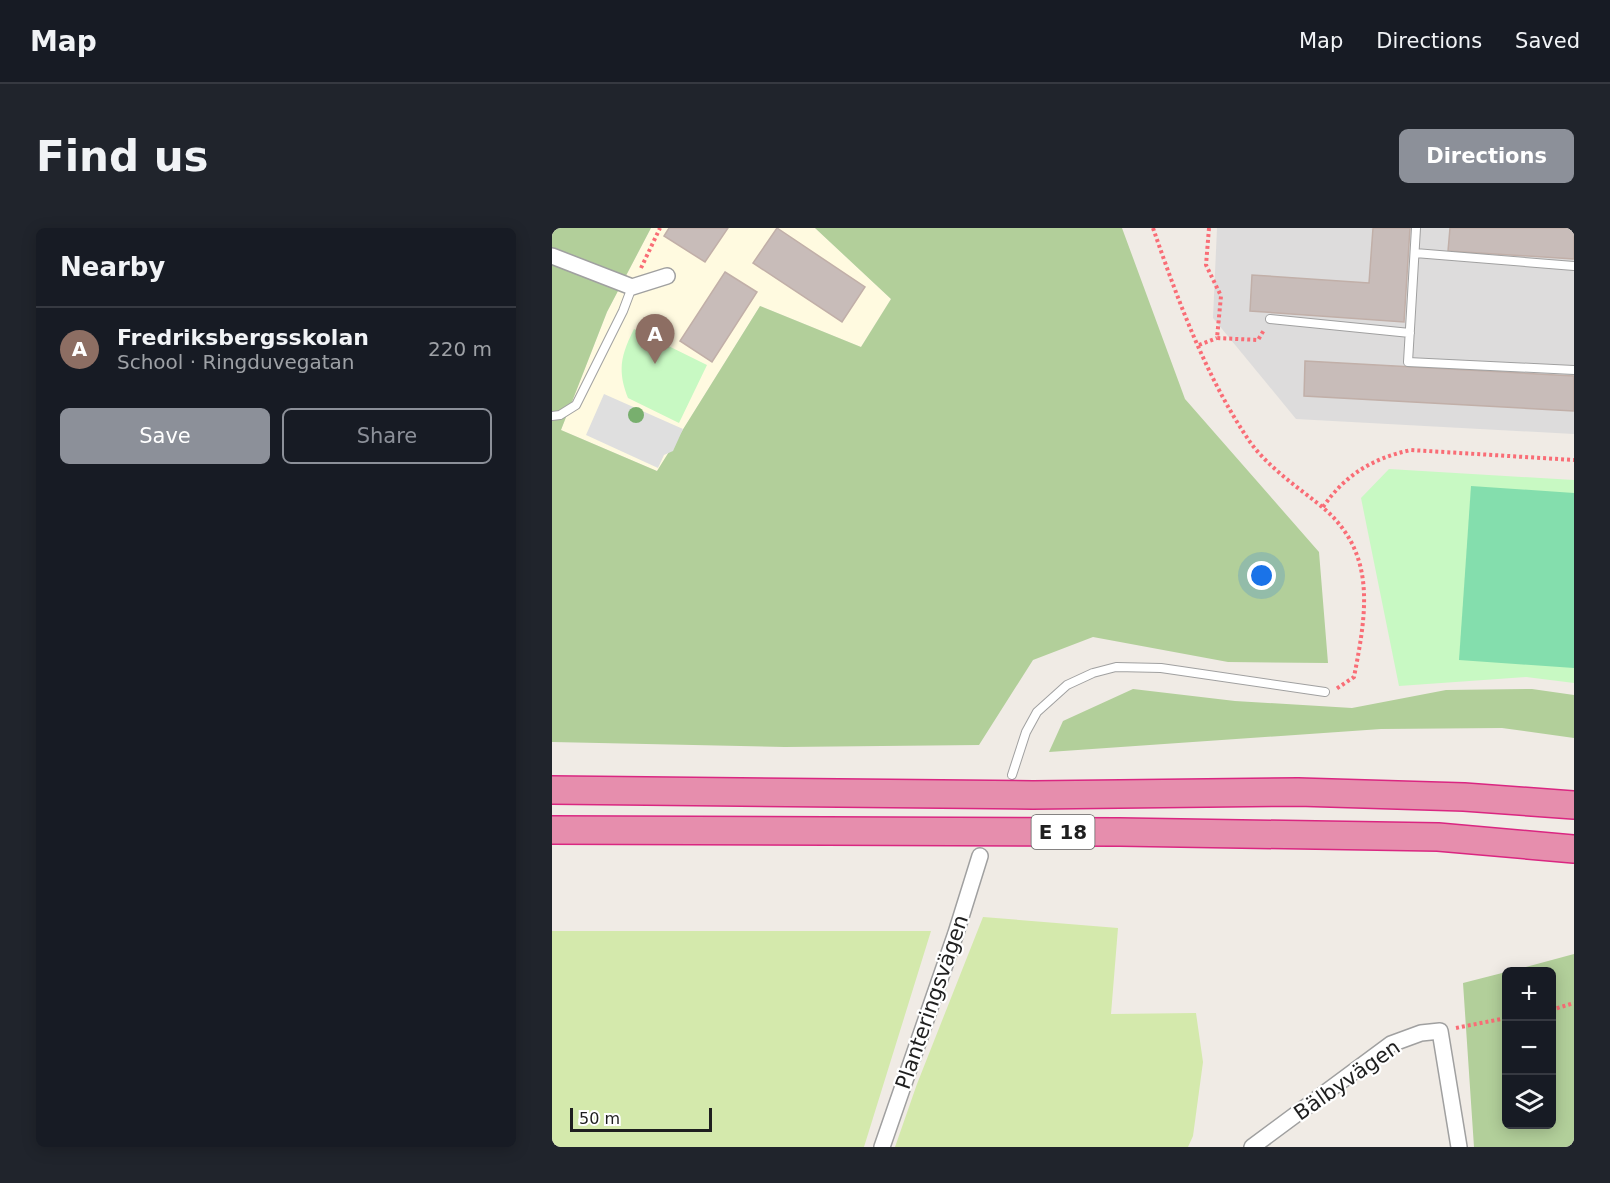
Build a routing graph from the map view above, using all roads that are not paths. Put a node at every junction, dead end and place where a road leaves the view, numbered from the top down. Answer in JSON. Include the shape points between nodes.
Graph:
{"nodes":[{"id":1,"x":1416,"y":228,"type":"edge"},
{"id":2,"x":1415,"y":253,"type":"junction"},
{"id":3,"x":552,"y":256,"type":"edge"},
{"id":4,"x":1574,"y":266,"type":"edge"},
{"id":5,"x":667,"y":276,"type":"dead end"},
{"id":6,"x":632,"y":287,"type":"junction"},
{"id":7,"x":1270,"y":319,"type":"road end"},
{"id":8,"x":1410,"y":333,"type":"junction"},
{"id":9,"x":1574,"y":370,"type":"edge"},
{"id":10,"x":552,"y":416,"type":"edge"},
{"id":11,"x":1325,"y":692,"type":"road end"},
{"id":12,"x":1012,"y":775,"type":"dead end"},
{"id":13,"x":552,"y":790,"type":"edge"},
{"id":14,"x":1574,"y":805,"type":"edge"},
{"id":15,"x":552,"y":830,"type":"edge"},
{"id":16,"x":1574,"y":849,"type":"edge"},
{"id":17,"x":980,"y":856,"type":"dead end"},
{"id":18,"x":882,"y":1147,"type":"edge"},
{"id":19,"x":1252,"y":1147,"type":"edge"},
{"id":20,"x":1459,"y":1147,"type":"edge"}],
"edges":[{"from":1,"to":2,"type":"lane"},
{"from":2,"to":4,"type":"lane"},
{"from":2,"to":8,"type":"lane"},
{"from":3,"to":6,"type":"street"},
{"from":5,"to":6,"type":"street"},
{"from":6,"to":10,"type":"lane","via":[[576,405]]},
{"from":7,"to":8,"type":"lane"},
{"from":8,"to":9,"type":"lane","via":[[1408,362]]},
{"from":11,"to":12,"type":"lane","via":[[1161,669],[1116,667],[1093,673],[1067,685],[1038,712],[1026,732]]},
{"from":13,"to":14,"type":"highway","number":"E 18","via":[[1033,795],[1298,792]]},
{"from":15,"to":16,"type":"highway","number":"E 18","via":[[1438,837]]},
{"from":17,"to":18,"type":"street","name":"Planteringsvägen"},
{"from":19,"to":20,"type":"street","name":"Bälbyvägen","via":[[1391,1044],[1440,1031]]}]}
